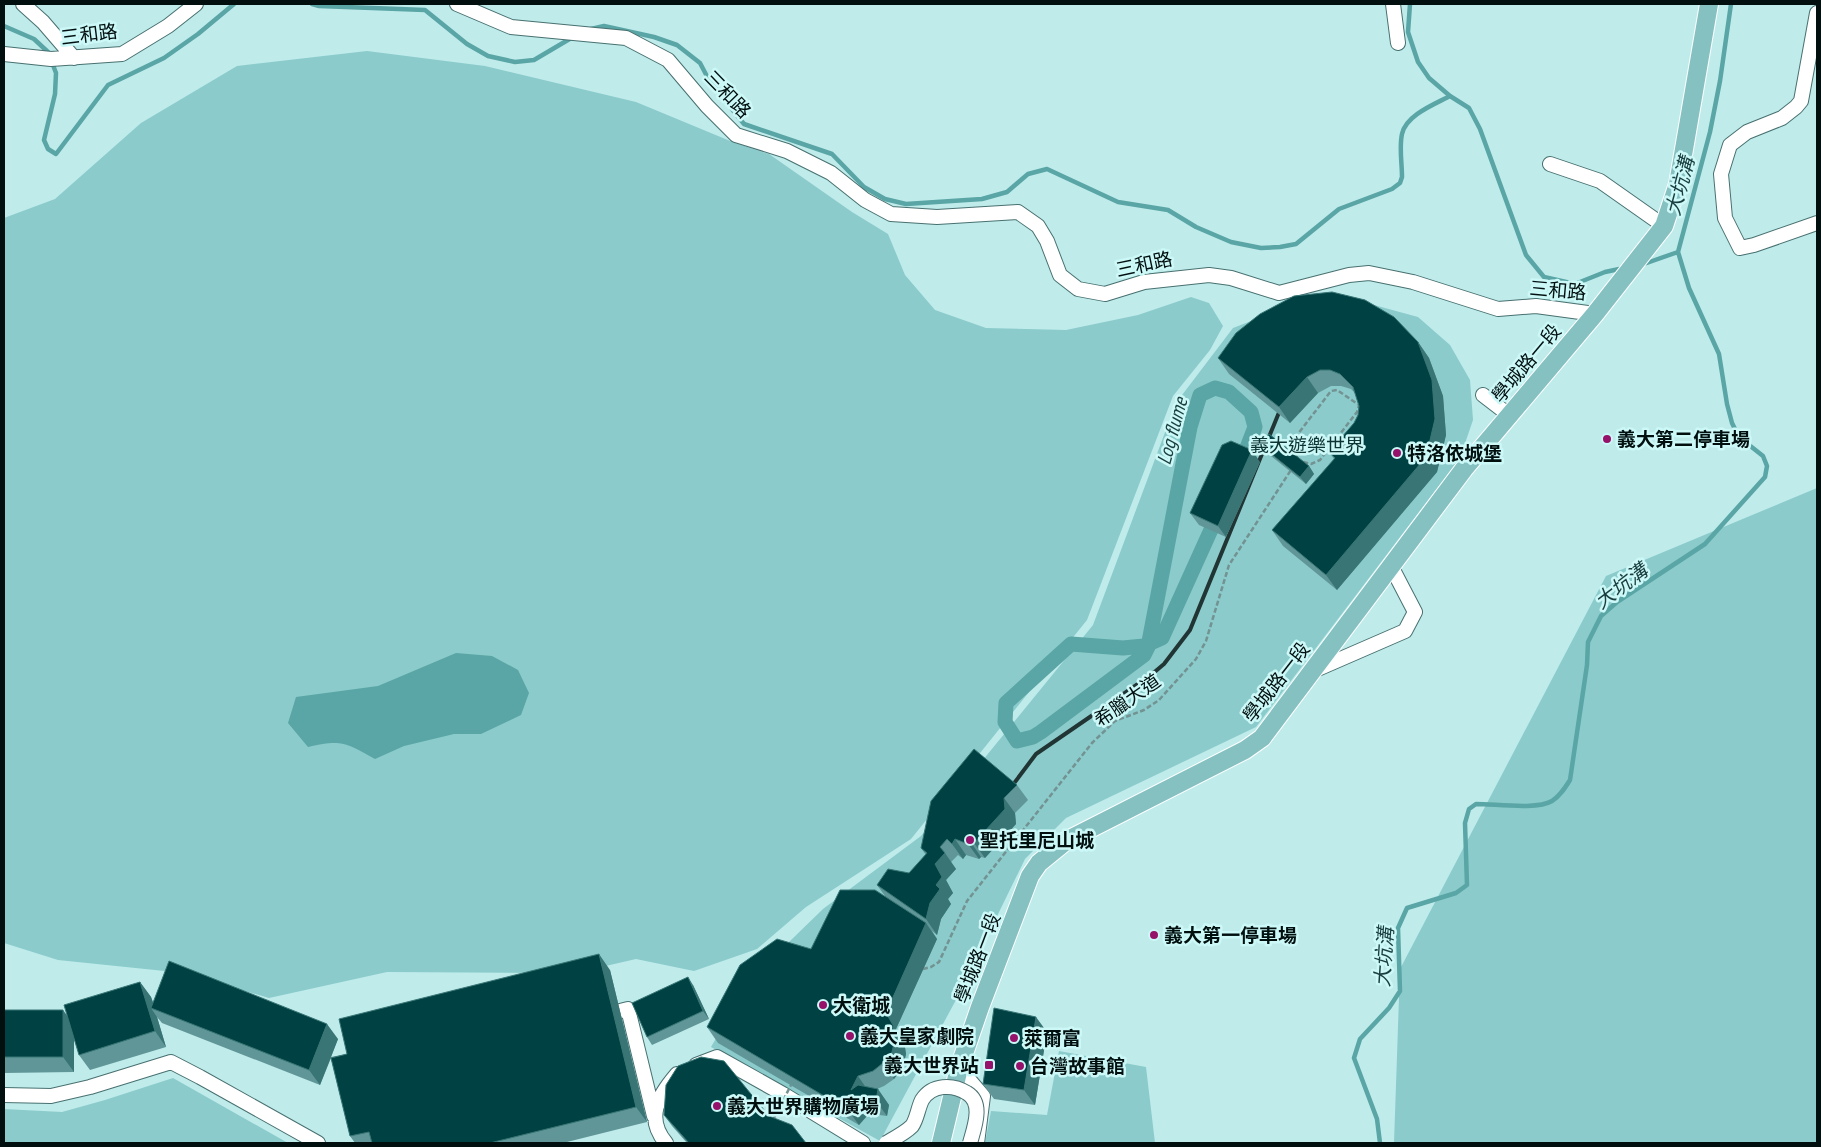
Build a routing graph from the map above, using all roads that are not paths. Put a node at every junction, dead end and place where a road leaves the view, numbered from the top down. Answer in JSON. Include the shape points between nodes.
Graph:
{"nodes":[{"id":1,"x":23,"y":4,"type":"edge"},
{"id":2,"x":196,"y":4,"type":"edge"},
{"id":3,"x":457,"y":4,"type":"edge"},
{"id":4,"x":1393,"y":4,"type":"edge"},
{"id":5,"x":1709,"y":4,"type":"edge"},
{"id":6,"x":1817,"y":13,"type":"edge"},
{"id":7,"x":1398,"y":43,"type":"dead end"},
{"id":8,"x":4,"y":54,"type":"edge"},
{"id":9,"x":74,"y":58,"type":"junction"},
{"id":10,"x":1550,"y":164,"type":"dead end"},
{"id":11,"x":1817,"y":223,"type":"edge"},
{"id":12,"x":1664,"y":226,"type":"junction"},
{"id":13,"x":1595,"y":314,"type":"junction"},
{"id":14,"x":1483,"y":395,"type":"dead end"},
{"id":15,"x":1509,"y":415,"type":"junction"},
{"id":16,"x":1391,"y":566,"type":"junction"},
{"id":17,"x":1309,"y":669,"type":"junction"},
{"id":18,"x":620,"y":1011,"type":"dead end"},
{"id":19,"x":959,"y":1068,"type":"junction"},
{"id":20,"x":4,"y":1095,"type":"edge"},
{"id":21,"x":654,"y":1117,"type":"junction"},
{"id":22,"x":318,"y":1143,"type":"edge"},
{"id":23,"x":666,"y":1143,"type":"edge"},
{"id":24,"x":863,"y":1143,"type":"edge"},
{"id":25,"x":886,"y":1143,"type":"edge"},
{"id":26,"x":941,"y":1143,"type":"edge"},
{"id":27,"x":970,"y":1143,"type":"edge"},
{"id":28,"x":977,"y":1143,"type":"edge"}],
"edges":[{"from":1,"to":9,"type":"street"},
{"from":2,"to":9,"type":"street","name":"三和路","via":[[168,26],[122,54]]},
{"from":3,"to":13,"type":"street","name":"三和路","via":[[511,27],[626,38],[668,60],[736,135],[787,151],[831,174],[865,200],[891,214],[937,217],[1018,212],[1038,226],[1060,275],[1078,289],[1105,294],[1144,282],[1210,275],[1279,293],[1348,274],[1369,273],[1413,282],[1498,309],[1536,306]]},
{"from":4,"to":7,"type":"street"},
{"from":5,"to":12,"type":"main road","name":"三和路","via":[[1678,184]]},
{"from":6,"to":11,"type":"street","via":[[1801,101],[1782,118],[1747,132],[1730,145],[1721,174],[1725,218],[1740,248]]},
{"from":8,"to":9,"type":"street","name":"三和路"},
{"from":10,"to":12,"type":"street","via":[[1600,181]]},
{"from":12,"to":13,"type":"main road","name":"三和路"},
{"from":13,"to":15,"type":"main road","name":"學城路一段"},
{"from":14,"to":15,"type":"street"},
{"from":15,"to":16,"type":"main road","name":"學城路一段"},
{"from":16,"to":17,"type":"main road","name":"學城路一段"},
{"from":16,"to":17,"type":"street","via":[[1416,612],[1405,631]]},
{"from":17,"to":19,"type":"main road","name":"學城路一段","via":[[1262,738],[1246,750],[1066,841],[1039,863],[1030,876]]},
{"from":18,"to":21,"type":"street","via":[[628,1009]]},
{"from":19,"to":26,"type":"main road","name":"學城路一段"},
{"from":19,"to":28,"type":"street","via":[[983,1096]]},
{"from":20,"to":22,"type":"street","via":[[51,1096],[171,1062]]},
{"from":21,"to":23,"type":"street"},
{"from":21,"to":24,"type":"street","via":[[665,1088],[682,1069],[717,1057]]},
{"from":25,"to":27,"type":"street","bridge":true,"via":[[913,1125],[923,1100],[932,1090],[946,1086],[973,1097],[978,1113]]}]}
